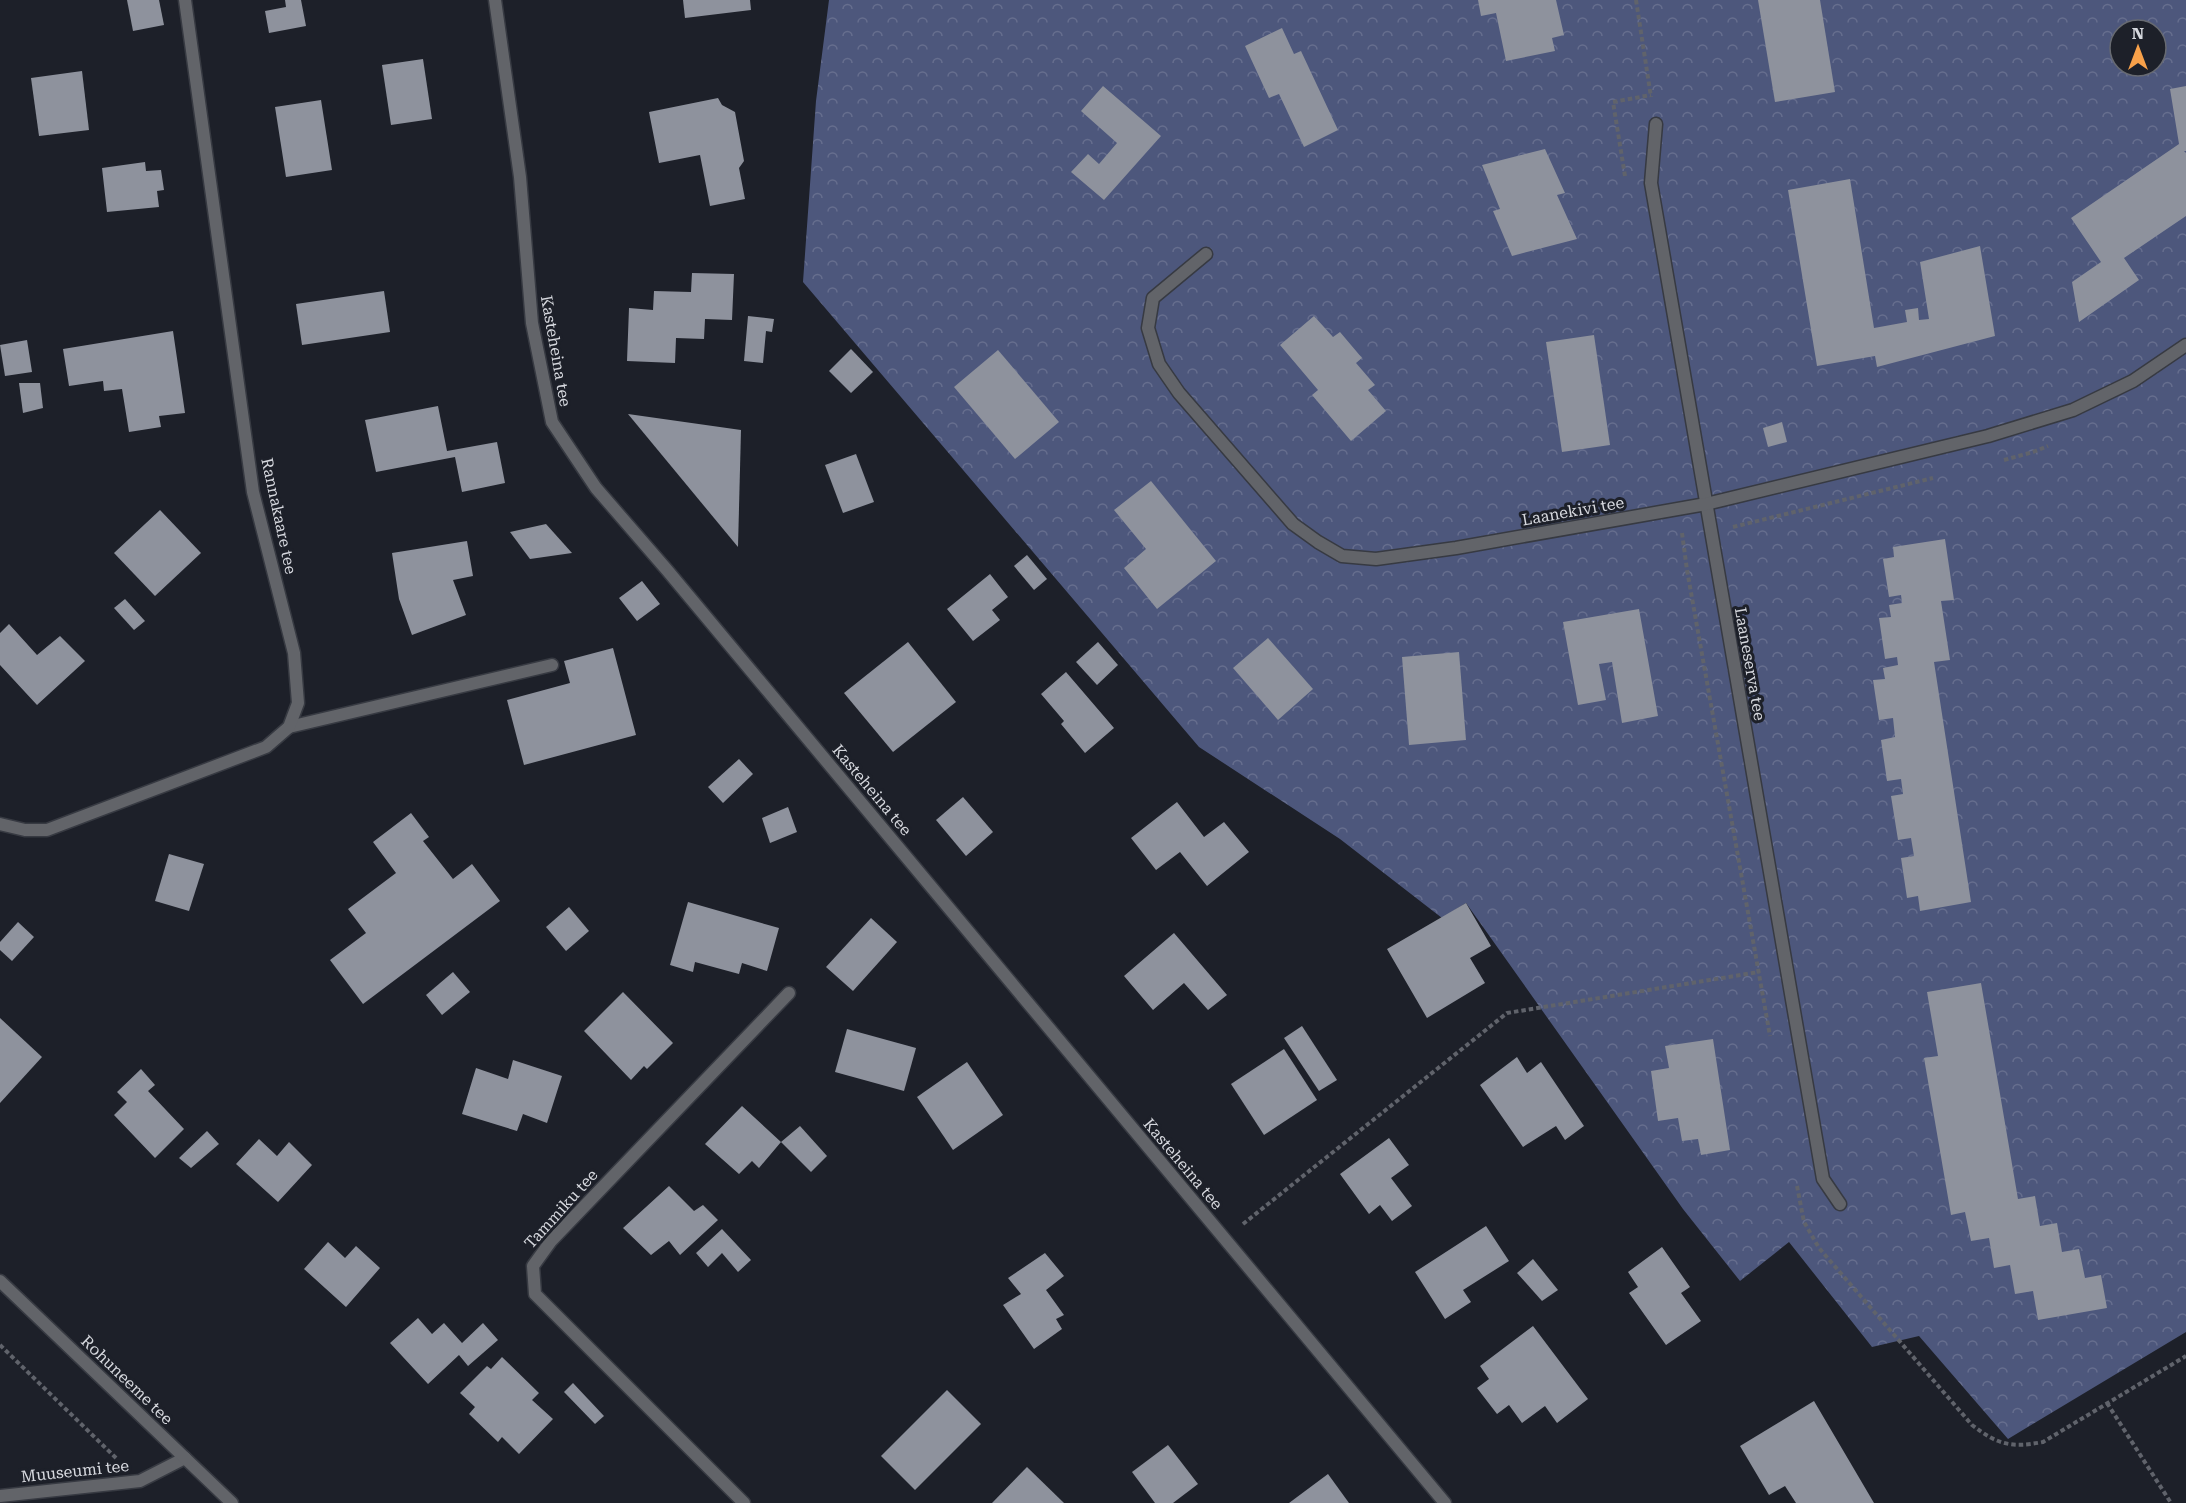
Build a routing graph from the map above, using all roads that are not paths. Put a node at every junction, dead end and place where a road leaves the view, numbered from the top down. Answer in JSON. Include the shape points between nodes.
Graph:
{"nodes":[{"id":1,"x":184,"y":0,"type":"edge"},
{"id":2,"x":495,"y":0,"type":"edge"},
{"id":3,"x":1656,"y":124,"type":"road end"},
{"id":4,"x":1206,"y":254,"type":"dead end"},
{"id":5,"x":2186,"y":345,"type":"edge"},
{"id":6,"x":1706,"y":504,"type":"junction"},
{"id":7,"x":552,"y":665,"type":"dead end"},
{"id":8,"x":289,"y":727,"type":"junction"},
{"id":9,"x":0,"y":824,"type":"edge"},
{"id":10,"x":789,"y":993,"type":"dead end"},
{"id":11,"x":1840,"y":1204,"type":"dead end"},
{"id":12,"x":0,"y":1281,"type":"edge"},
{"id":13,"x":185,"y":1458,"type":"junction"},
{"id":14,"x":0,"y":1496,"type":"edge"},
{"id":15,"x":231,"y":1503,"type":"edge"},
{"id":16,"x":744,"y":1503,"type":"edge"},
{"id":17,"x":1445,"y":1503,"type":"edge"}],
"edges":[{"from":1,"to":8,"type":"street","name":"Rannakaare tee","via":[[253,492],[294,653],[298,703]]},
{"from":2,"to":17,"type":"street","name":"Kasteheina tee","via":[[520,177],[532,323],[552,422],[596,488]]},
{"from":3,"to":6,"type":"street","name":"Laaneserva tee","via":[[1651,183]]},
{"from":4,"to":6,"type":"street","name":"Laanekivi tee","via":[[1153,298],[1148,328],[1159,364],[1179,393],[1293,524],[1342,556],[1408,556]]},
{"from":5,"to":6,"type":"street","name":"Laanekivi tee","via":[[2133,381],[2073,410],[1988,436]]},
{"from":6,"to":11,"type":"street","name":"Laaneserva tee","via":[[1823,1179]]},
{"from":7,"to":8,"type":"street"},
{"from":8,"to":9,"type":"street","via":[[266,747],[47,830]]},
{"from":10,"to":16,"type":"street","name":"Tammiku tee","via":[[550,1241],[533,1266],[535,1294]]},
{"from":12,"to":13,"type":"street","name":"Rohuneeme tee"},
{"from":13,"to":14,"type":"street","name":"Muuseumi tee","via":[[140,1481]]},
{"from":13,"to":15,"type":"street","name":"Rohuneeme tee"}]}
